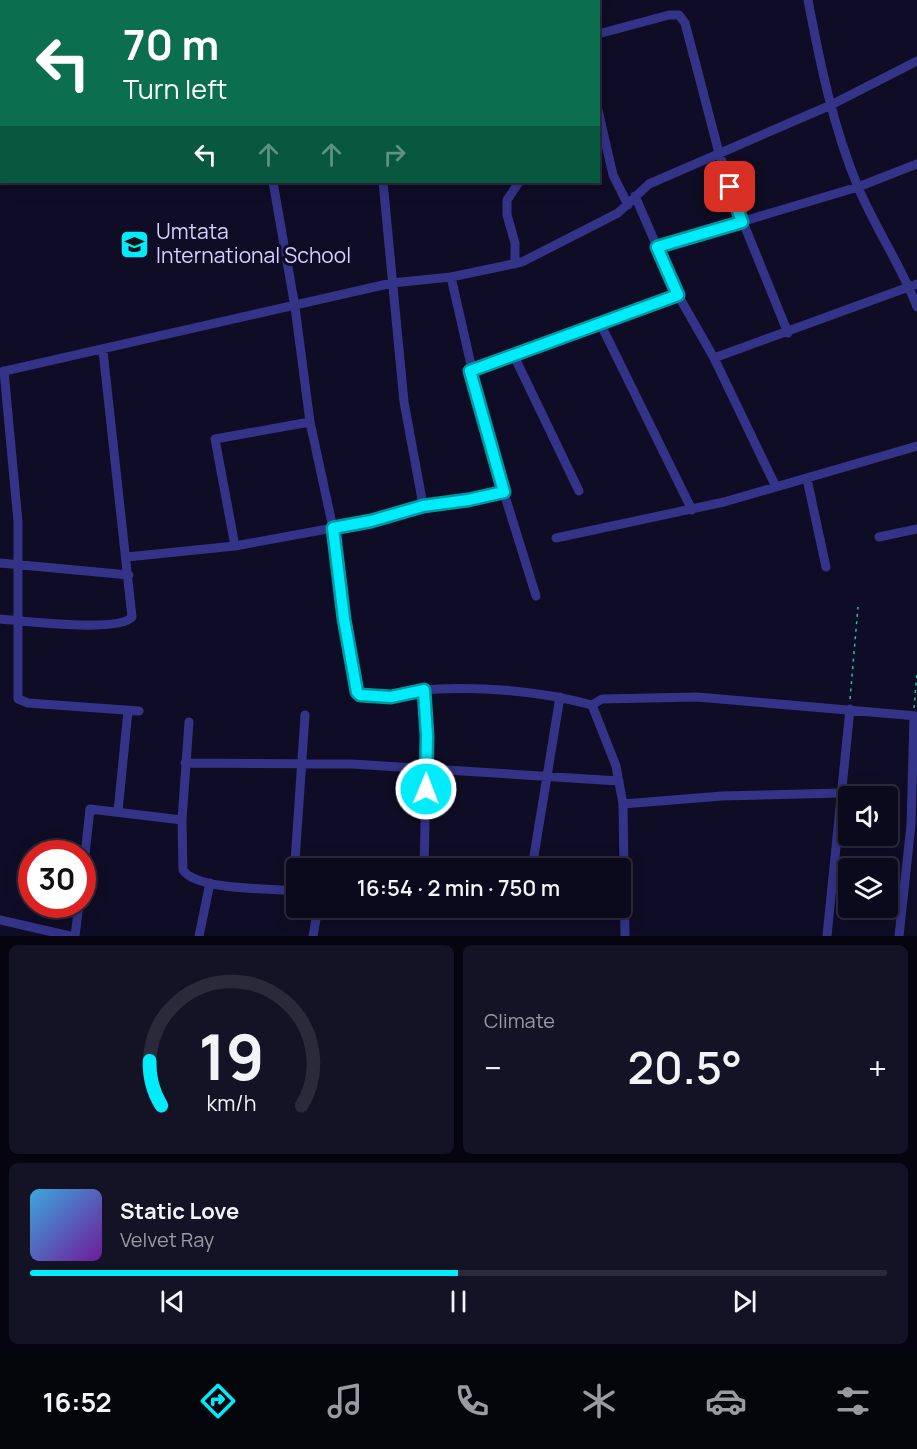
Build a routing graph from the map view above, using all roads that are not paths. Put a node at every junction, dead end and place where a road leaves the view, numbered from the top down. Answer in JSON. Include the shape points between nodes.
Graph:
{"nodes":[{"id":1,"x":808,"y":0,"type":"edge"},
{"id":2,"x":600,"y":33,"type":"edge"},
{"id":3,"x":917,"y":61,"type":"edge"},
{"id":4,"x":831,"y":105,"type":"junction"},
{"id":5,"x":600,"y":119,"type":"edge"},
{"id":6,"x":718,"y":153,"type":"junction"},
{"id":7,"x":917,"y":164,"type":"edge"},
{"id":8,"x":273,"y":183,"type":"edge"},
{"id":9,"x":383,"y":183,"type":"edge"},
{"id":10,"x":518,"y":183,"type":"edge"},
{"id":11,"x":858,"y":187,"type":"junction"},
{"id":12,"x":635,"y":196,"type":"junction"},
{"id":13,"x":628,"y":205,"type":"junction"},
{"id":14,"x":742,"y":222,"type":"junction"},
{"id":15,"x":657,"y":247,"type":"junction"},
{"id":16,"x":515,"y":264,"type":"junction"},
{"id":17,"x":451,"y":277,"type":"junction"},
{"id":18,"x":392,"y":283,"type":"junction"},
{"id":19,"x":913,"y":286,"type":"edge"},
{"id":20,"x":678,"y":295,"type":"junction"},
{"id":21,"x":295,"y":307,"type":"junction"},
{"id":22,"x":917,"y":307,"type":"edge"},
{"id":23,"x":600,"y":323,"type":"junction"},
{"id":24,"x":788,"y":333,"type":"junction"},
{"id":25,"x":103,"y":351,"type":"junction"},
{"id":26,"x":514,"y":356,"type":"junction"},
{"id":27,"x":714,"y":358,"type":"junction"},
{"id":28,"x":470,"y":371,"type":"junction"},
{"id":29,"x":2,"y":372,"type":"edge"},
{"id":30,"x":310,"y":422,"type":"junction"},
{"id":31,"x":917,"y":446,"type":"edge"},
{"id":32,"x":807,"y":479,"type":"junction"},
{"id":33,"x":776,"y":487,"type":"junction"},
{"id":34,"x":579,"y":491,"type":"dead end"},
{"id":35,"x":504,"y":492,"type":"junction"},
{"id":36,"x":423,"y":506,"type":"junction"},
{"id":37,"x":692,"y":510,"type":"junction"},
{"id":38,"x":333,"y":528,"type":"junction"},
{"id":39,"x":917,"y":529,"type":"edge"},
{"id":40,"x":879,"y":537,"type":"dead end"},
{"id":41,"x":556,"y":538,"type":"dead end"},
{"id":42,"x":235,"y":546,"type":"junction"},
{"id":43,"x":126,"y":557,"type":"junction"},
{"id":44,"x":0,"y":563,"type":"edge"},
{"id":45,"x":20,"y":565,"type":"junction"},
{"id":46,"x":826,"y":567,"type":"dead end"},
{"id":47,"x":129,"y":575,"type":"junction"},
{"id":48,"x":536,"y":596,"type":"dead end"},
{"id":49,"x":0,"y":619,"type":"edge"},
{"id":50,"x":16,"y":620,"type":"junction"},
{"id":51,"x":424,"y":690,"type":"junction"},
{"id":52,"x":560,"y":697,"type":"junction"},
{"id":53,"x":592,"y":705,"type":"junction"},
{"id":54,"x":850,"y":710,"type":"junction"},
{"id":55,"x":128,"y":711,"type":"junction"},
{"id":56,"x":139,"y":711,"type":"dead end"},
{"id":57,"x":305,"y":715,"type":"dead end"},
{"id":58,"x":915,"y":716,"type":"edge"},
{"id":59,"x":189,"y":722,"type":"dead end"},
{"id":60,"x":185,"y":763,"type":"junction"},
{"id":61,"x":303,"y":763,"type":"junction"},
{"id":62,"x":426,"y":771,"type":"junction"},
{"id":63,"x":547,"y":778,"type":"junction"},
{"id":64,"x":620,"y":781,"type":"junction"},
{"id":65,"x":842,"y":786,"type":"edge"},
{"id":66,"x":838,"y":793,"type":"edge"},
{"id":67,"x":623,"y":804,"type":"junction"},
{"id":68,"x":118,"y":811,"type":"junction"},
{"id":69,"x":182,"y":820,"type":"junction"},
{"id":70,"x":838,"y":824,"type":"edge"},
{"id":71,"x":87,"y":840,"type":"edge"},
{"id":72,"x":297,"y":858,"type":"edge"},
{"id":73,"x":424,"y":858,"type":"edge"},
{"id":74,"x":534,"y":858,"type":"edge"},
{"id":75,"x":210,"y":883,"type":"junction"},
{"id":76,"x":286,"y":890,"type":"edge"},
{"id":77,"x":77,"y":918,"type":"edge"},
{"id":78,"x":316,"y":918,"type":"edge"},
{"id":79,"x":0,"y":920,"type":"edge"},
{"id":80,"x":70,"y":936,"type":"edge"},
{"id":81,"x":75,"y":936,"type":"edge"},
{"id":82,"x":199,"y":936,"type":"edge"},
{"id":83,"x":313,"y":936,"type":"edge"},
{"id":84,"x":625,"y":936,"type":"edge"},
{"id":85,"x":827,"y":936,"type":"edge"},
{"id":86,"x":899,"y":936,"type":"edge"}],
"edges":[{"from":1,"to":4,"type":"street"},
{"from":2,"to":6,"type":"street","via":[[679,15],[685,23]]},
{"from":3,"to":4,"type":"street"},
{"from":4,"to":6,"type":"street"},
{"from":4,"to":11,"type":"street"},
{"from":5,"to":13,"type":"street","via":[[613,176]]},
{"from":6,"to":12,"type":"street","via":[[649,184]]},
{"from":6,"to":14,"type":"street"},
{"from":7,"to":11,"type":"street"},
{"from":8,"to":21,"type":"street"},
{"from":9,"to":18,"type":"street"},
{"from":10,"to":16,"type":"street","via":[[507,200]]},
{"from":11,"to":14,"type":"street"},
{"from":11,"to":19,"type":"street"},
{"from":12,"to":13,"type":"street"},
{"from":12,"to":15,"type":"street"},
{"from":13,"to":16,"type":"street"},
{"from":14,"to":15,"type":"street"},
{"from":14,"to":24,"type":"street"},
{"from":15,"to":20,"type":"street"},
{"from":16,"to":17,"type":"street"},
{"from":17,"to":18,"type":"street"},
{"from":17,"to":28,"type":"street"},
{"from":18,"to":21,"type":"street"},
{"from":18,"to":36,"type":"street","via":[[404,402]]},
{"from":19,"to":22,"type":"street"},
{"from":19,"to":24,"type":"street"},
{"from":20,"to":23,"type":"street"},
{"from":20,"to":27,"type":"street"},
{"from":21,"to":25,"type":"street"},
{"from":21,"to":30,"type":"street"},
{"from":23,"to":26,"type":"street"},
{"from":23,"to":37,"type":"street"},
{"from":24,"to":27,"type":"street"},
{"from":25,"to":29,"type":"street"},
{"from":25,"to":43,"type":"street"},
{"from":26,"to":28,"type":"street"},
{"from":26,"to":34,"type":"street"},
{"from":27,"to":33,"type":"street"},
{"from":28,"to":35,"type":"street"},
{"from":29,"to":45,"type":"street","via":[[14,452]]},
{"from":30,"to":38,"type":"street"},
{"from":30,"to":42,"type":"street","via":[[215,439]]},
{"from":31,"to":32,"type":"street"},
{"from":32,"to":33,"type":"street"},
{"from":32,"to":46,"type":"street"},
{"from":33,"to":37,"type":"street"},
{"from":35,"to":36,"type":"street"},
{"from":35,"to":48,"type":"street"},
{"from":36,"to":38,"type":"street"},
{"from":37,"to":41,"type":"street"},
{"from":38,"to":42,"type":"street"},
{"from":38,"to":51,"type":"street","via":[[357,692],[372,698]]},
{"from":39,"to":40,"type":"street"},
{"from":42,"to":43,"type":"street"},
{"from":43,"to":47,"type":"street"},
{"from":44,"to":45,"type":"street"},
{"from":45,"to":47,"type":"street"},
{"from":45,"to":50,"type":"street"},
{"from":47,"to":50,"type":"street","via":[[132,617],[128,621],[82,625]]},
{"from":49,"to":50,"type":"street"},
{"from":50,"to":55,"type":"street","via":[[19,701]]},
{"from":51,"to":52,"type":"street","via":[[503,689]]},
{"from":51,"to":62,"type":"street"},
{"from":52,"to":53,"type":"street"},
{"from":52,"to":63,"type":"street"},
{"from":53,"to":54,"type":"street","via":[[602,699],[697,697]]},
{"from":53,"to":64,"type":"street"},
{"from":54,"to":58,"type":"street"},
{"from":54,"to":65,"type":"street"},
{"from":55,"to":56,"type":"street"},
{"from":55,"to":68,"type":"street"},
{"from":57,"to":61,"type":"street"},
{"from":58,"to":86,"type":"street","via":[[911,825]]},
{"from":59,"to":60,"type":"street"},
{"from":60,"to":61,"type":"street"},
{"from":60,"to":69,"type":"street"},
{"from":61,"to":62,"type":"street"},
{"from":61,"to":72,"type":"street"},
{"from":62,"to":63,"type":"street"},
{"from":62,"to":73,"type":"street"},
{"from":63,"to":64,"type":"street"},
{"from":63,"to":74,"type":"street"},
{"from":64,"to":67,"type":"street"},
{"from":66,"to":67,"type":"street"},
{"from":67,"to":84,"type":"street"},
{"from":68,"to":69,"type":"street"},
{"from":68,"to":71,"type":"street","via":[[90,809]]},
{"from":69,"to":75,"type":"street","via":[[183,870],[187,876]]},
{"from":70,"to":85,"type":"street"},
{"from":75,"to":76,"type":"street"},
{"from":75,"to":82,"type":"street"},
{"from":77,"to":81,"type":"street"},
{"from":78,"to":83,"type":"street"},
{"from":79,"to":80,"type":"street"}]}
